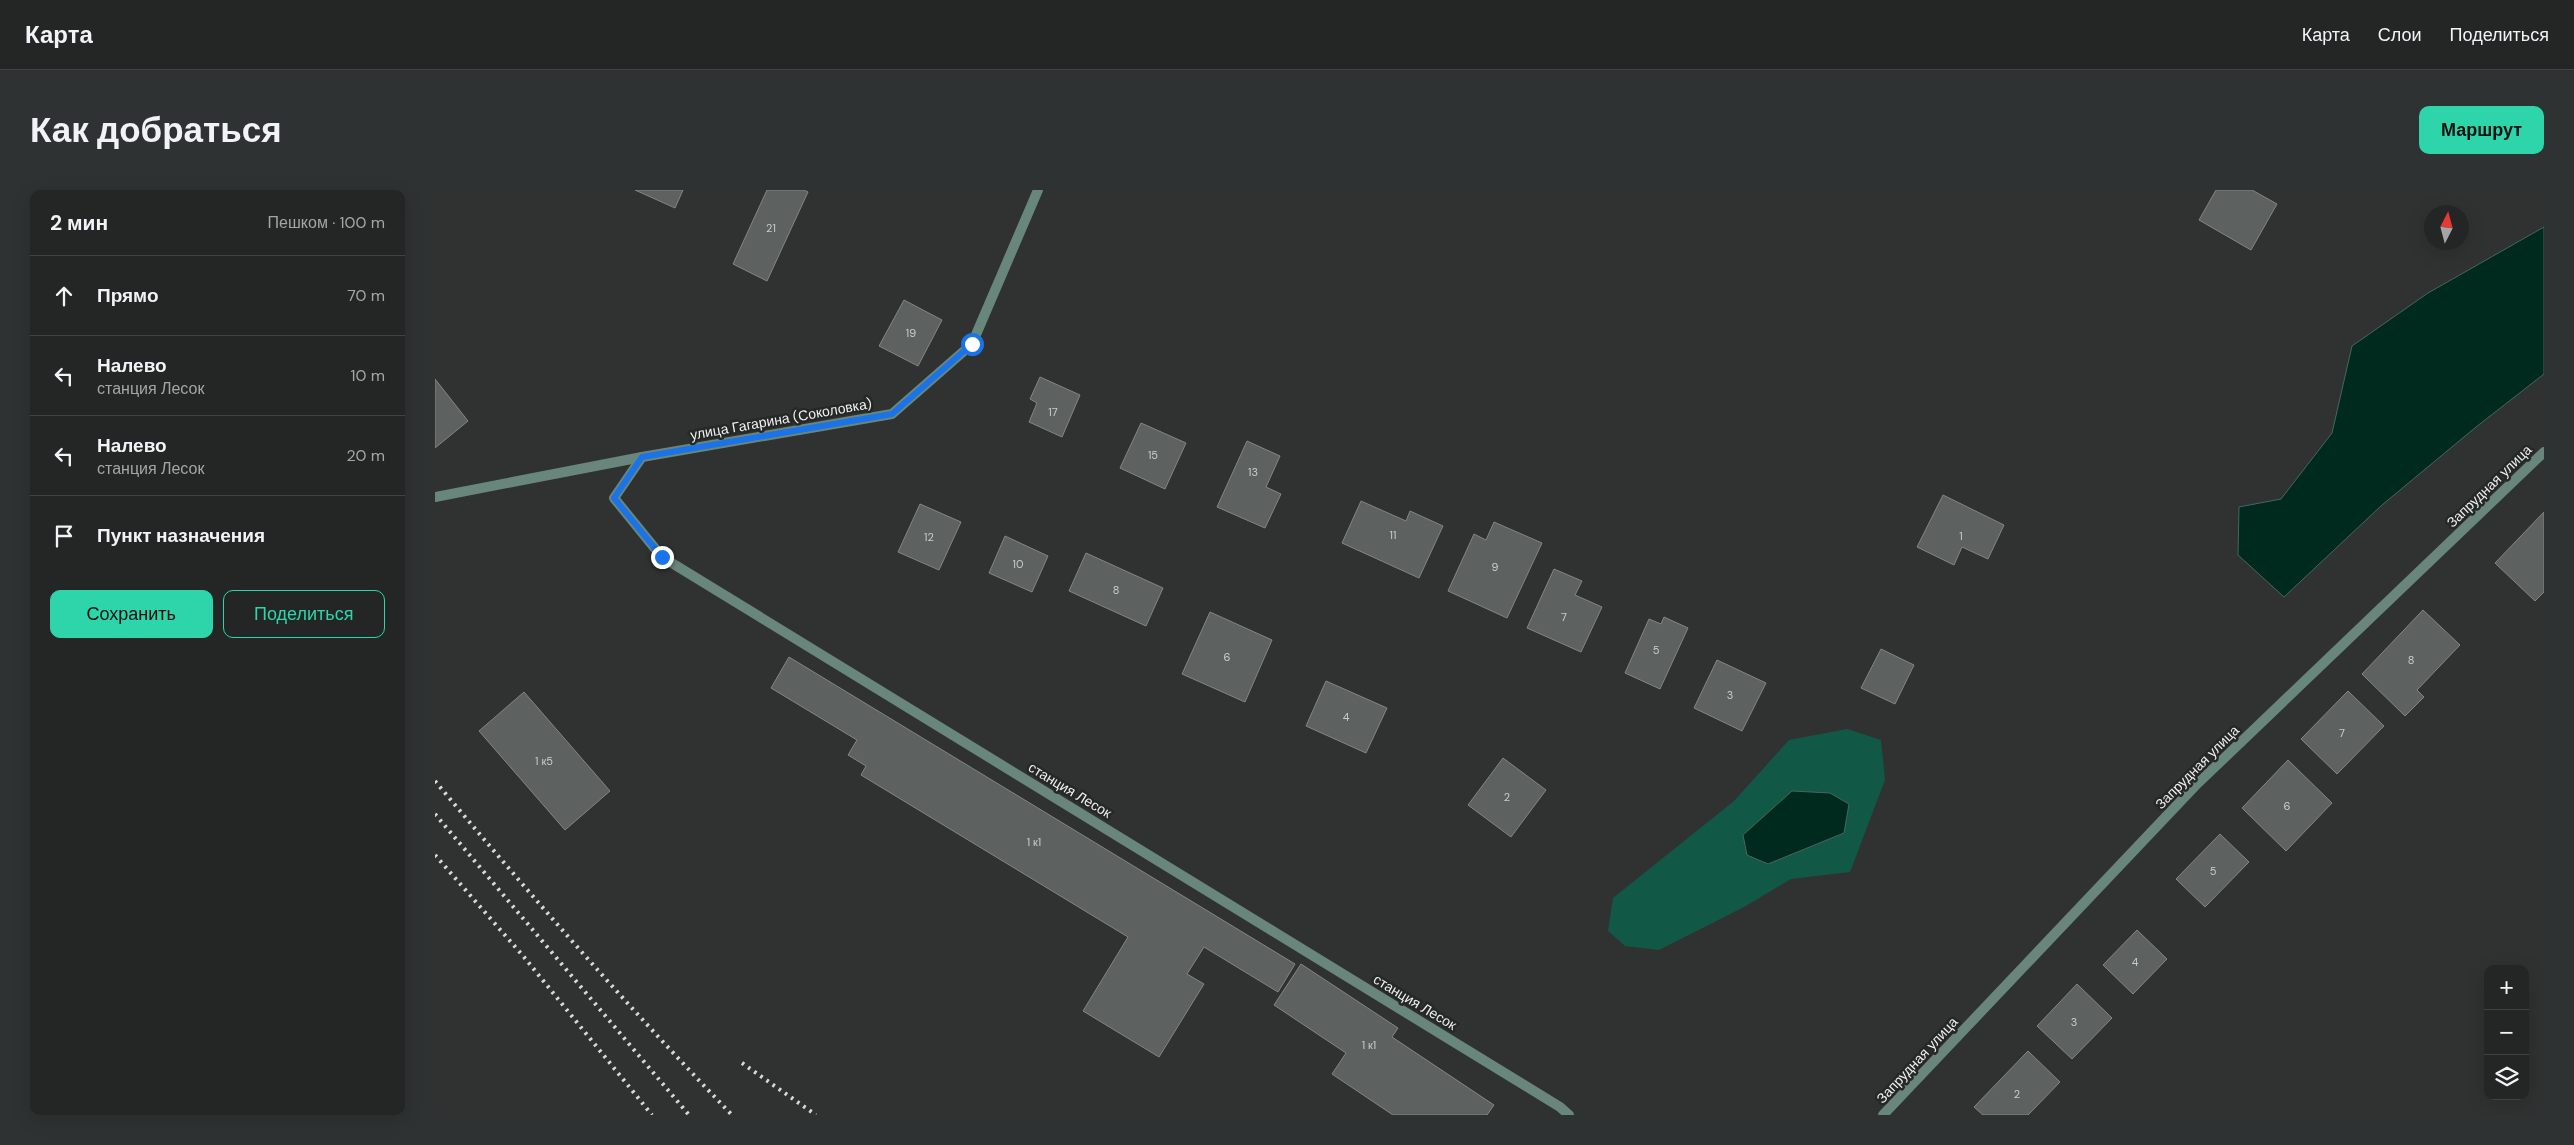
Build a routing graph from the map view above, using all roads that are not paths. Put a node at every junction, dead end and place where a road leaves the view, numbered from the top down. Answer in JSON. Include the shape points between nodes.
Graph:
{"nodes":[{"id":1,"x":1038,"y":190,"type":"edge"},
{"id":2,"x":2544,"y":452,"type":"edge"},
{"id":3,"x":642,"y":457,"type":"junction"},
{"id":4,"x":435,"y":497,"type":"edge"},
{"id":5,"x":1569,"y":1115,"type":"edge"},
{"id":6,"x":1883,"y":1115,"type":"edge"}],
"edges":[{"from":1,"to":3,"type":"street","name":"улица Гагарина (Соколовка)","via":[[972,344],[892,414]]},
{"from":2,"to":6,"type":"street","name":"Запрудная улица","via":[[2195,786]]},
{"from":3,"to":4,"type":"street","name":"улица Гагарина (Соколовка)"},
{"from":3,"to":5,"type":"street","name":"станция Лесок","via":[[614,498],[662,557]]}]}
